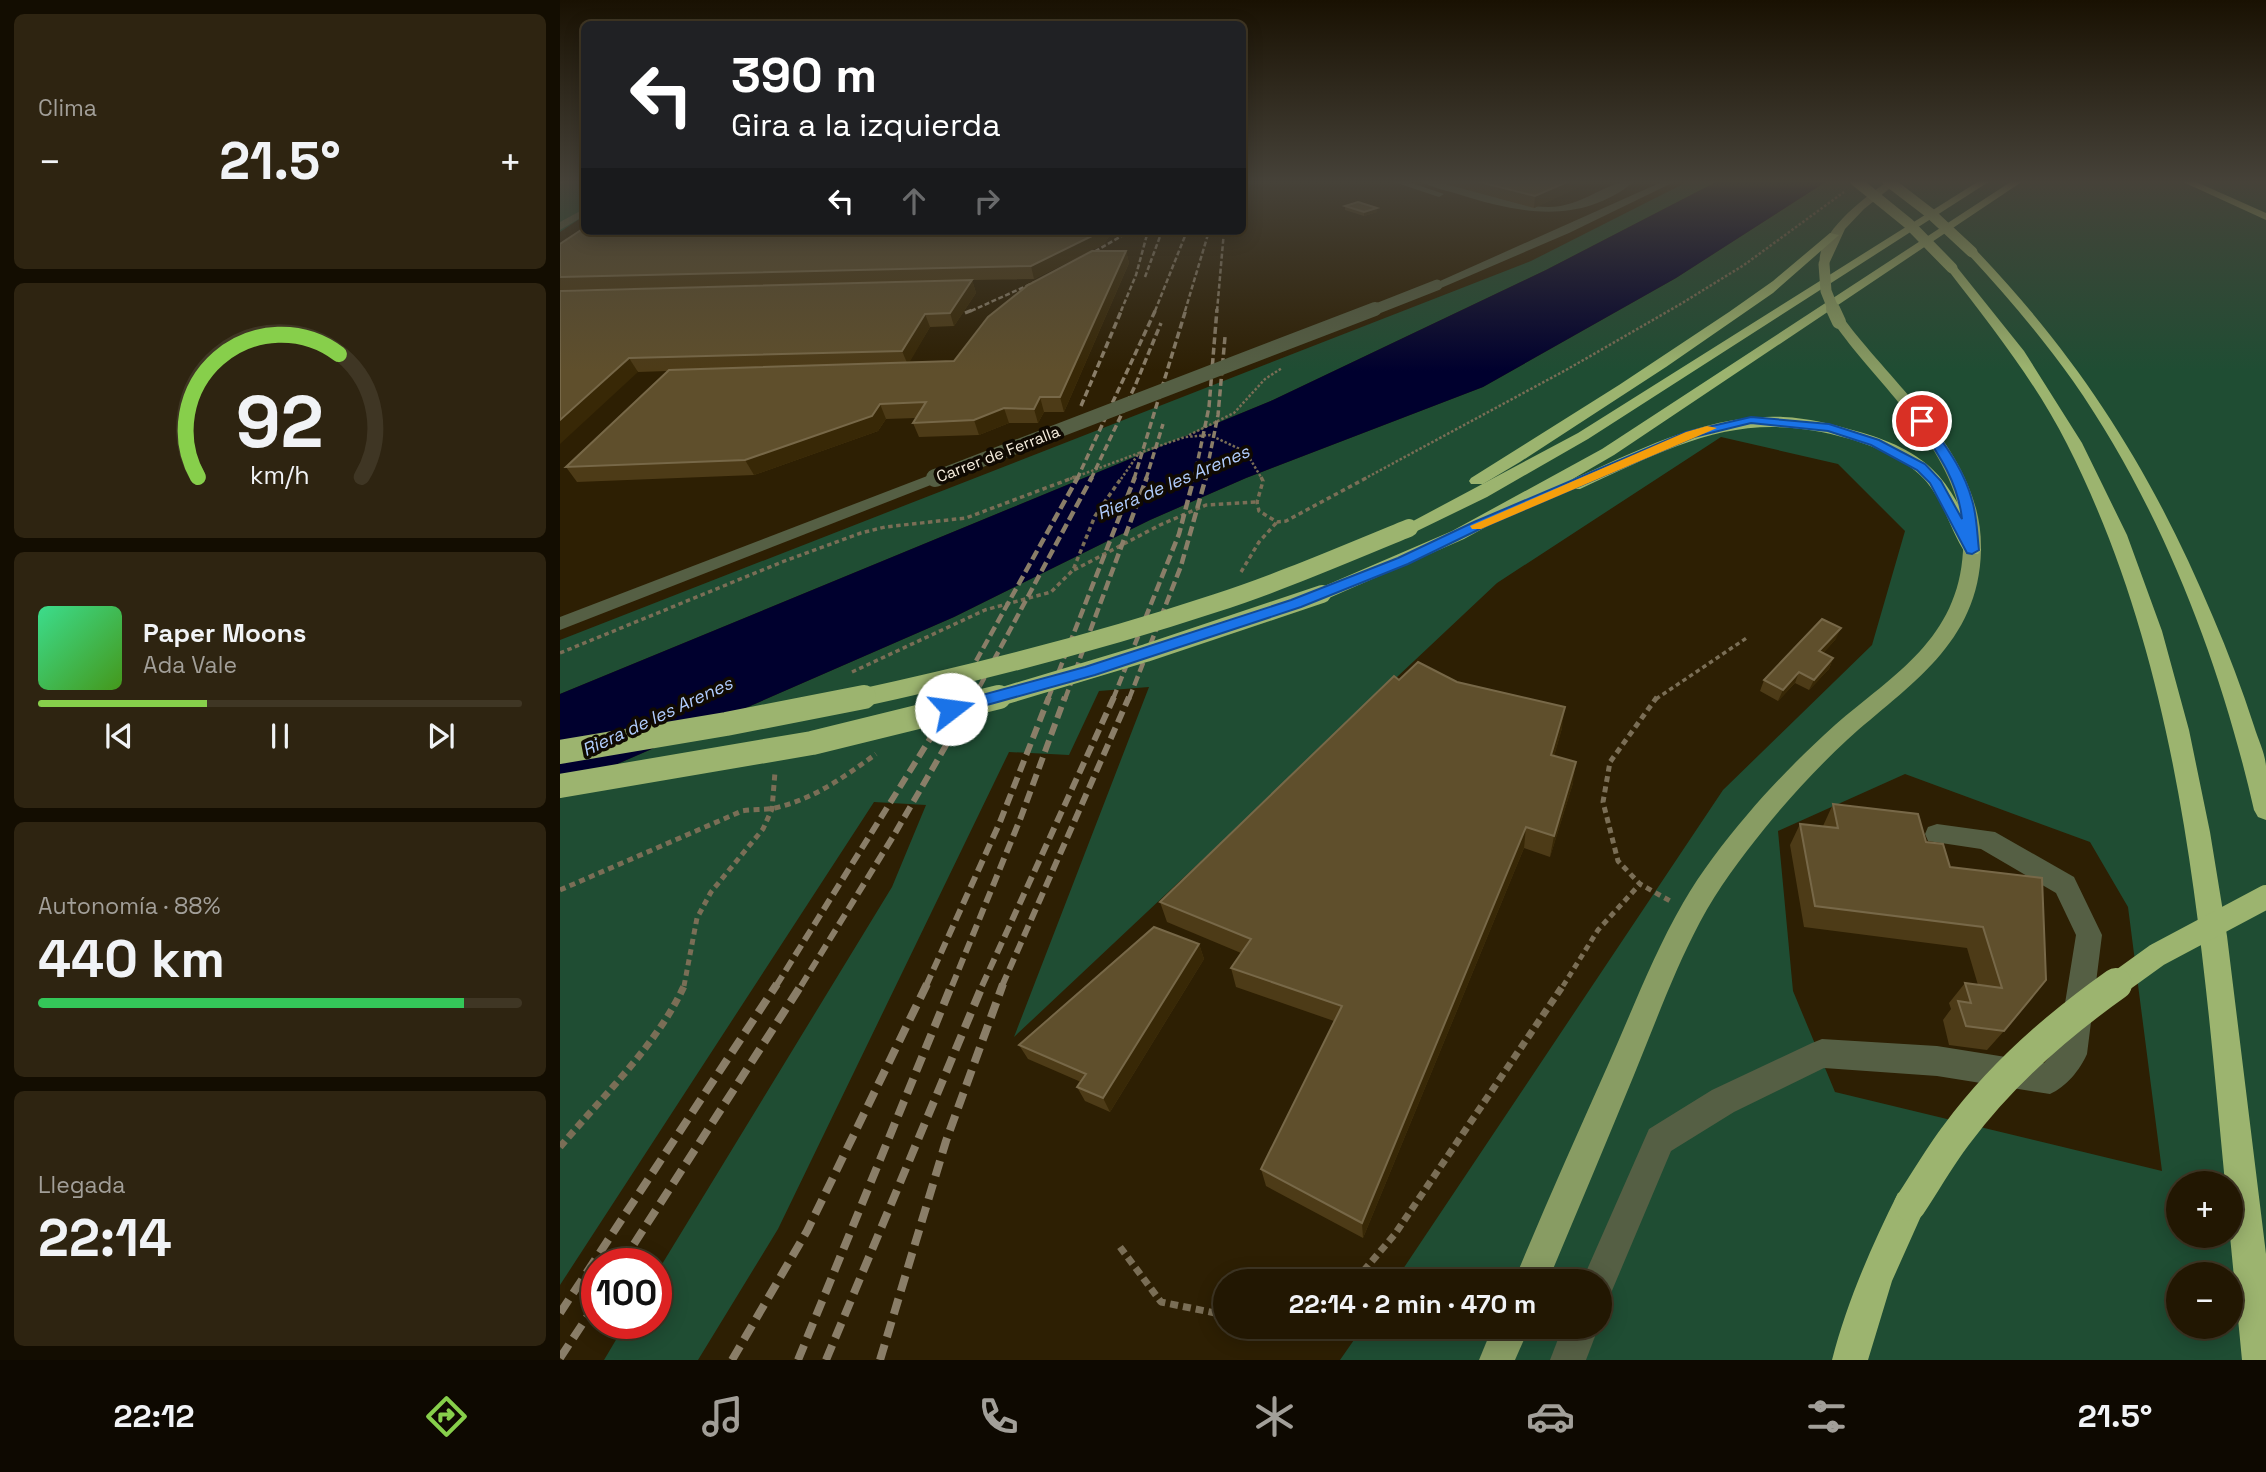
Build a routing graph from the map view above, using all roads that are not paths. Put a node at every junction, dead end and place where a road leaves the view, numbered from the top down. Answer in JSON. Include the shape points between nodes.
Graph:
{"nodes":[{"id":1,"x":1533,"y":244,"type":"edge"},
{"id":2,"x":1822,"y":244,"type":"edge"},
{"id":3,"x":1829,"y":244,"type":"edge"},
{"id":4,"x":1884,"y":244,"type":"edge"},
{"id":5,"x":1922,"y":244,"type":"edge"},
{"id":6,"x":1930,"y":244,"type":"edge"},
{"id":7,"x":1964,"y":244,"type":"edge"},
{"id":8,"x":1475,"y":489,"type":"junction"},
{"id":9,"x":1521,"y":506,"type":"junction"},
{"id":10,"x":1972,"y":550,"type":"junction"},
{"id":11,"x":560,"y":624,"type":"edge"},
{"id":12,"x":560,"y":752,"type":"edge"},
{"id":13,"x":560,"y":786,"type":"edge"},
{"id":14,"x":2266,"y":810,"type":"edge"},
{"id":15,"x":1937,"y":834,"type":"dead end"},
{"id":16,"x":2266,"y":897,"type":"edge"},
{"id":17,"x":1536,"y":1269,"type":"edge"},
{"id":18,"x":1604,"y":1269,"type":"edge"},
{"id":19,"x":1506,"y":1339,"type":"edge"},
{"id":20,"x":1576,"y":1339,"type":"edge"},
{"id":21,"x":1497,"y":1360,"type":"edge"},
{"id":22,"x":1568,"y":1360,"type":"edge"},
{"id":23,"x":1850,"y":1360,"type":"edge"},
{"id":24,"x":2260,"y":1360,"type":"edge"}],
"edges":[{"from":1,"to":11,"type":"street","name":"Carrer de Ferralla","bridge":true},
{"from":2,"to":8,"type":"highway","via":[[1769,291]]},
{"from":3,"to":10,"type":"main road","bridge":true,"via":[[1824,264],[1826,291],[1839,322],[1948,459],[1967,502]]},
{"from":4,"to":8,"type":"highway","via":[[1583,436]]},
{"from":5,"to":9,"type":"highway"},
{"from":6,"to":24,"type":"highway","bridge":true,"via":[[2007,334],[2068,430],[2126,552],[2162,662],[2204,857]]},
{"from":7,"to":14,"type":"highway","bridge":true,"via":[[2060,350],[2131,457],[2172,538],[2215,646],[2244,726]]},
{"from":8,"to":12,"type":"highway","bridge":true,"via":[[1409,528],[1219,602],[1100,639],[806,709]]},
{"from":9,"to":10,"type":"highway","via":[[1690,434],[1751,420],[1803,423],[1875,442],[1921,467],[1940,490]]},
{"from":9,"to":13,"type":"highway","bridge":true,"via":[[1403,561],[1283,608],[1014,693],[834,738]]},
{"from":10,"to":17,"type":"main road","via":[[1959,608],[1927,658],[1793,780],[1737,847],[1691,913]]},
{"from":15,"to":18,"type":"street","via":[[1986,839],[2065,885],[2089,935],[2072,1054],[2050,1079],[1937,1061],[1822,1053],[1723,1101],[1660,1140]]},
{"from":16,"to":23,"type":"highway","bridge":true,"via":[[2157,955],[2078,1011],[1993,1091],[1957,1134],[1910,1205],[1879,1266]]},
{"from":19,"to":21,"type":"main road"},
{"from":20,"to":22,"type":"street"}]}
